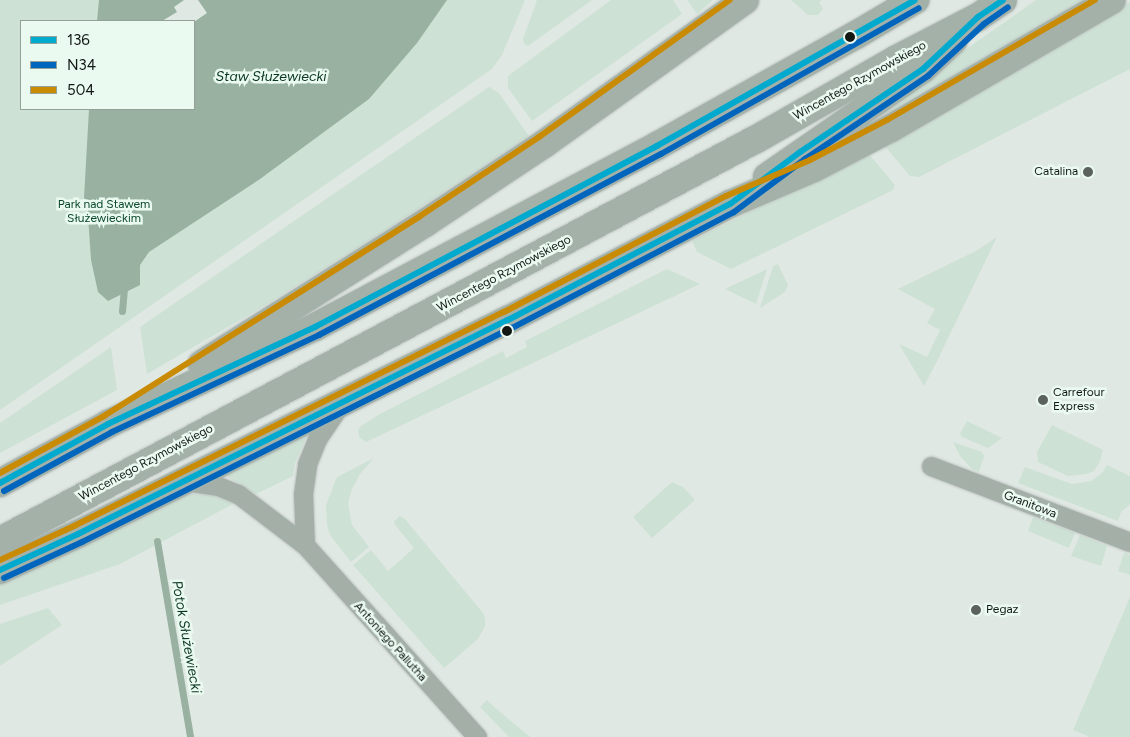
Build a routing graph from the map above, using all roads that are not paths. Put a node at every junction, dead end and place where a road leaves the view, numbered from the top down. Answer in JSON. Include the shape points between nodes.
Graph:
{"nodes":[{"id":1,"x":745,"y":0,"type":"edge"},
{"id":2,"x":915,"y":0,"type":"edge"},
{"id":3,"x":1003,"y":0,"type":"edge"},
{"id":4,"x":1112,"y":0,"type":"edge"},
{"id":5,"x":978,"y":17,"type":"junction"},
{"id":6,"x":730,"y":204,"type":"junction"},
{"id":7,"x":340,"y":404,"type":"junction"},
{"id":8,"x":108,"y":424,"type":"junction"},
{"id":9,"x":930,"y":466,"type":"dead end"},
{"id":10,"x":184,"y":481,"type":"junction"},
{"id":11,"x":0,"y":483,"type":"edge"},
{"id":12,"x":0,"y":541,"type":"edge"},
{"id":13,"x":1130,"y":542,"type":"edge"},
{"id":14,"x":305,"y":545,"type":"junction"},
{"id":15,"x":0,"y":570,"type":"edge"},
{"id":16,"x":476,"y":737,"type":"edge"}],
"edges":[{"from":1,"to":8,"type":"main road","via":[[492,179]]},
{"from":2,"to":8,"type":"main road","via":[[666,141],[315,327]]},
{"from":3,"to":5,"type":"main road","name":"Wincentego Rzymowskiego"},
{"from":4,"to":6,"type":"main road","via":[[840,155]]},
{"from":5,"to":6,"type":"main road","via":[[922,69]]},
{"from":5,"to":12,"type":"main road","name":"Wincentego Rzymowskiego"},
{"from":6,"to":7,"type":"main road"},
{"from":7,"to":10,"type":"main road"},
{"from":7,"to":14,"type":"street","via":[[317,439],[307,464],[303,494]]},
{"from":8,"to":11,"type":"main road"},
{"from":9,"to":13,"type":"street","name":"Granitowa"},
{"from":10,"to":14,"type":"street","name":"Antoniego Pallutha","via":[[218,486],[238,494]]},
{"from":10,"to":15,"type":"main road"},
{"from":14,"to":16,"type":"street","name":"Antoniego Pallutha"}]}
